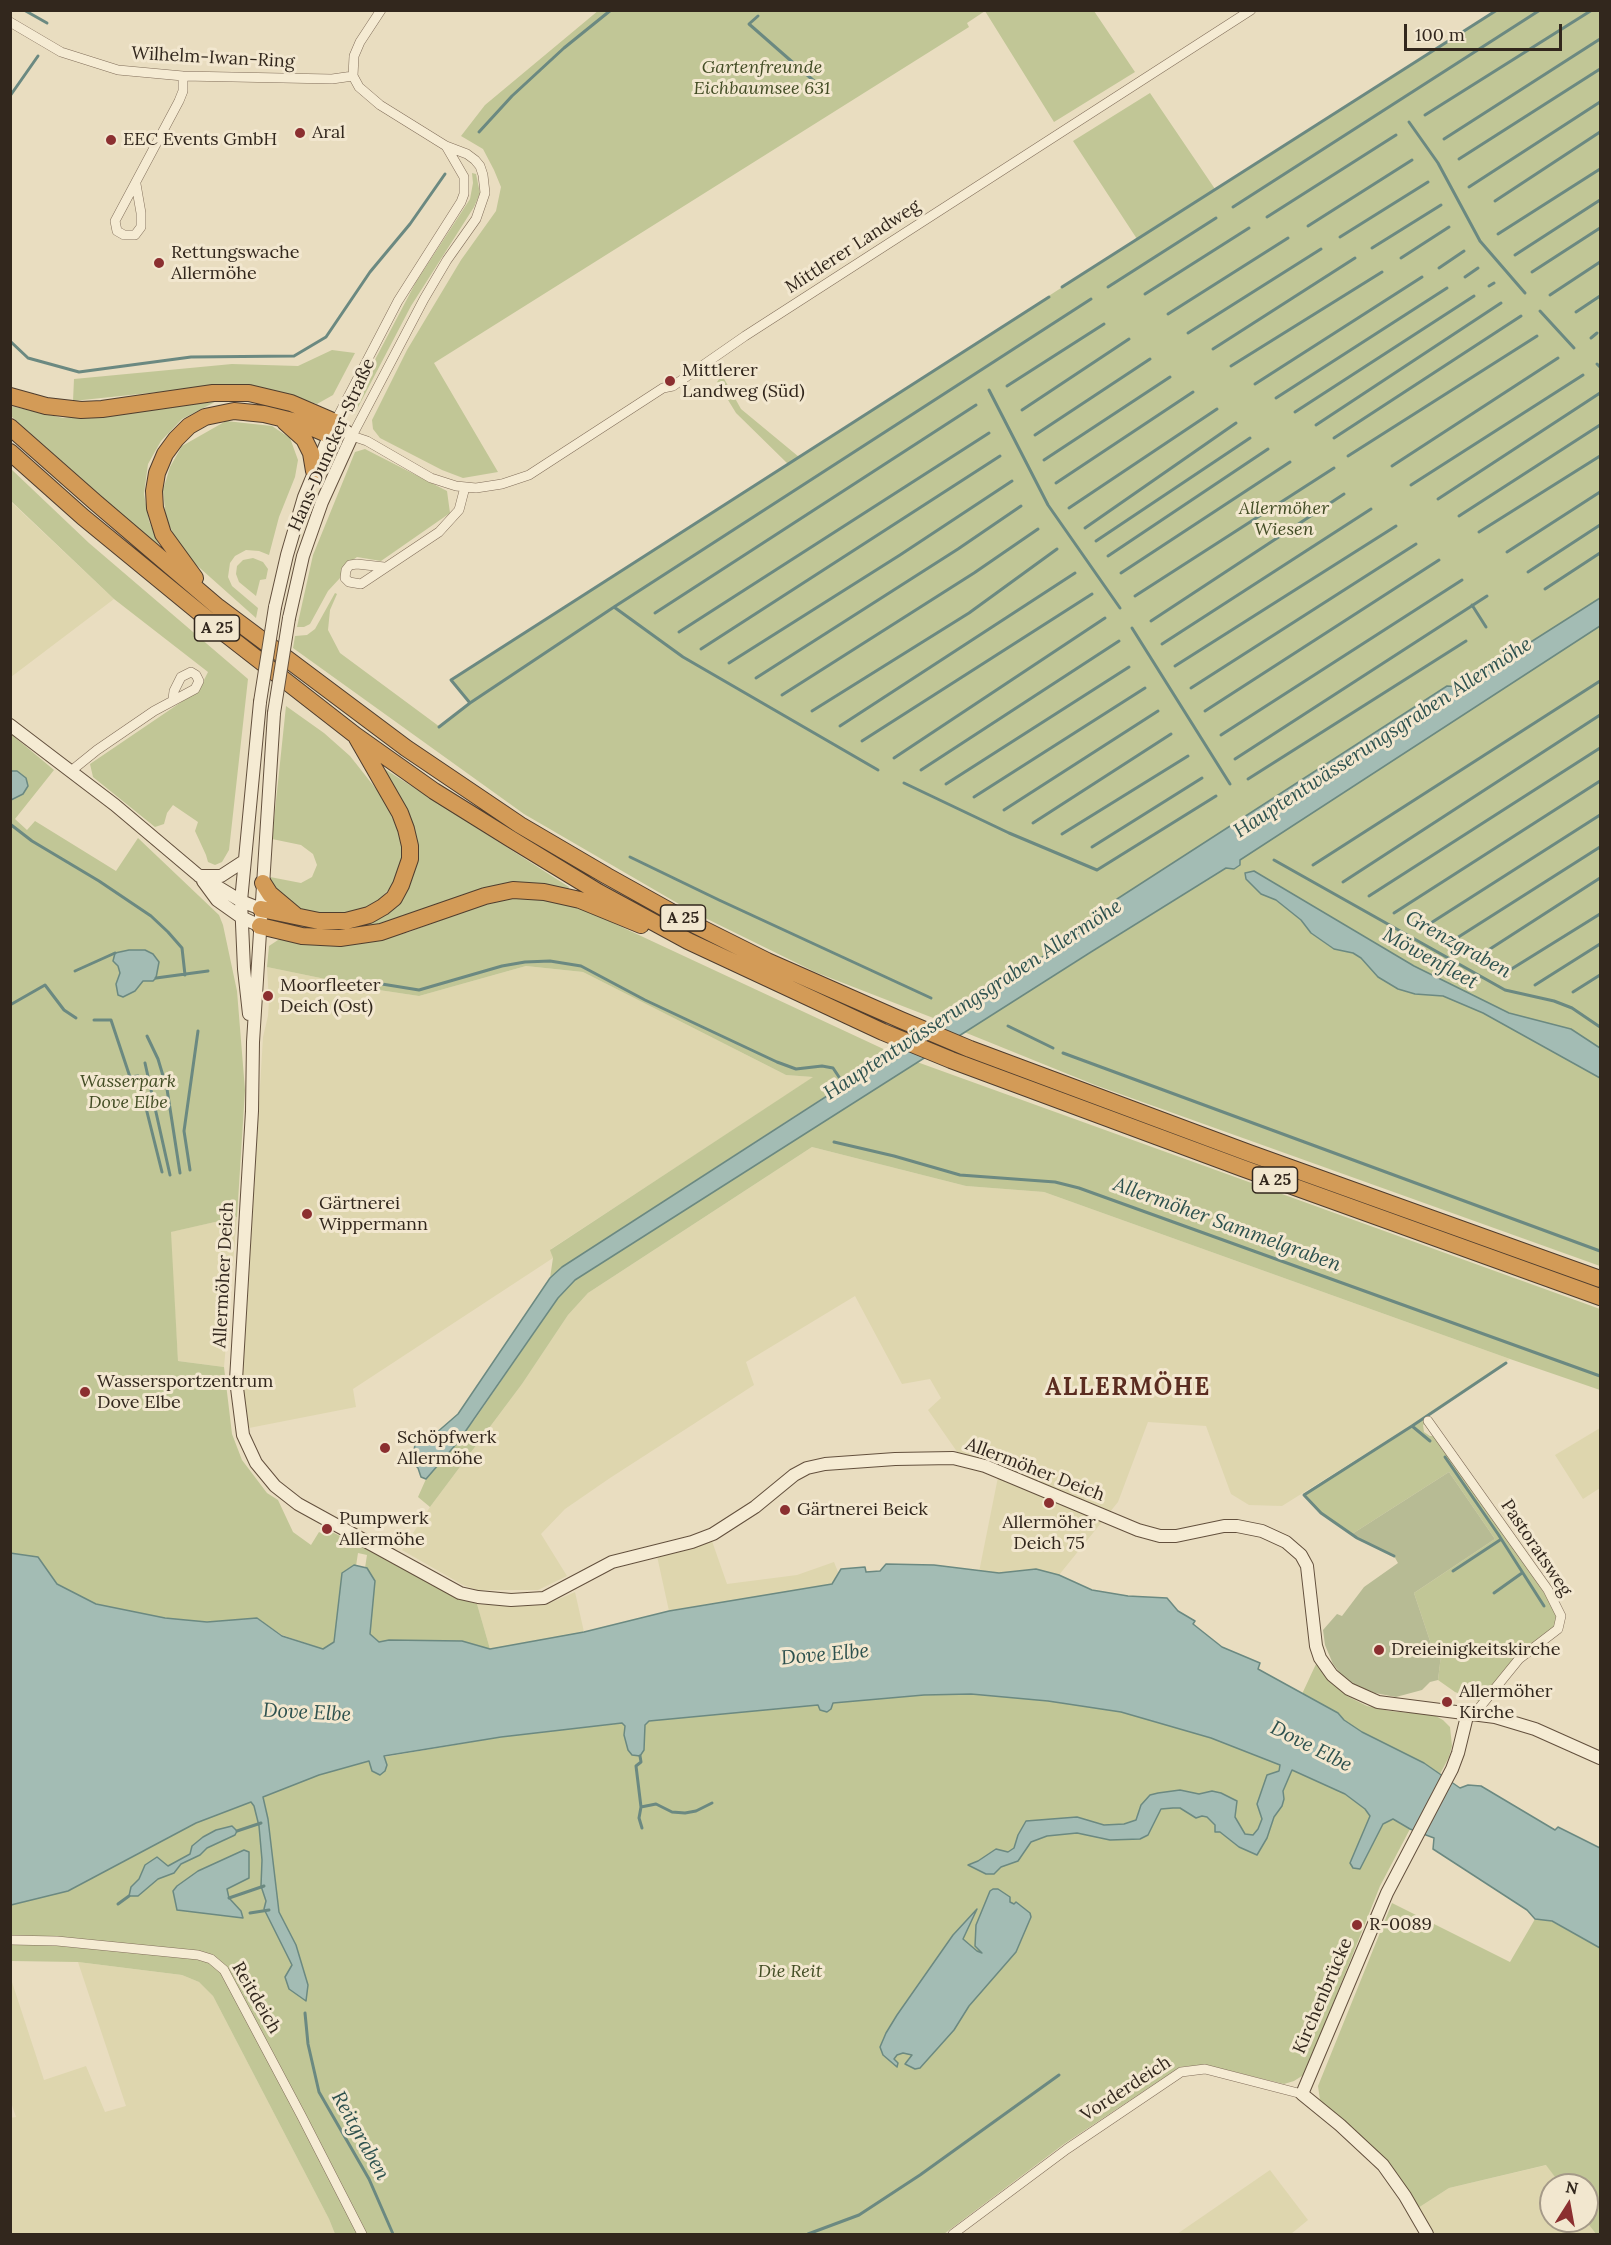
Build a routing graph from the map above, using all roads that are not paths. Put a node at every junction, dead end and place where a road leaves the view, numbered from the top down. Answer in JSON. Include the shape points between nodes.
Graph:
{"nodes":[{"id":1,"x":381,"y":10,"type":"edge"},
{"id":2,"x":1251,"y":10,"type":"edge"},
{"id":3,"x":10,"y":22,"type":"edge"},
{"id":4,"x":183,"y":76,"type":"junction"},
{"id":5,"x":353,"y":76,"type":"junction"},
{"id":6,"x":446,"y":146,"type":"junction"},
{"id":7,"x":136,"y":184,"type":"junction"},
{"id":8,"x":10,"y":396,"type":"edge"},
{"id":9,"x":279,"y":418,"type":"junction"},
{"id":10,"x":10,"y":427,"type":"edge"},
{"id":11,"x":332,"y":429,"type":"junction"},
{"id":12,"x":352,"y":436,"type":"junction"},
{"id":13,"x":10,"y":452,"type":"edge"},
{"id":14,"x":314,"y":471,"type":"junction"},
{"id":15,"x":465,"y":487,"type":"junction"},
{"id":16,"x":384,"y":567,"type":"dead end"},
{"id":17,"x":218,"y":607,"type":"junction"},
{"id":18,"x":173,"y":699,"type":"dead end"},
{"id":19,"x":10,"y":725,"type":"edge"},
{"id":20,"x":355,"y":735,"type":"junction"},
{"id":21,"x":71,"y":771,"type":"junction"},
{"id":22,"x":244,"y":861,"type":"junction"},
{"id":23,"x":198,"y":875,"type":"junction"},
{"id":24,"x":263,"y":883,"type":"junction"},
{"id":25,"x":241,"y":901,"type":"junction"},
{"id":26,"x":241,"y":917,"type":"junction"},
{"id":27,"x":261,"y":917,"type":"junction"},
{"id":28,"x":301,"y":918,"type":"junction"},
{"id":29,"x":688,"y":941,"type":"junction"},
{"id":30,"x":253,"y":1042,"type":"junction"},
{"id":31,"x":1600,"y":1279,"type":"edge"},
{"id":32,"x":1600,"y":1297,"type":"edge"},
{"id":33,"x":1428,"y":1421,"type":"dead end"},
{"id":34,"x":1473,"y":1713,"type":"junction"},
{"id":35,"x":1600,"y":1758,"type":"edge"},
{"id":36,"x":10,"y":1940,"type":"edge"},
{"id":37,"x":1302,"y":2094,"type":"junction"},
{"id":38,"x":362,"y":2235,"type":"edge"},
{"id":39,"x":953,"y":2235,"type":"edge"},
{"id":40,"x":1426,"y":2235,"type":"edge"}],
"edges":[{"from":1,"to":5,"type":"street","via":[[354,56]]},
{"from":2,"to":15,"type":"street","name":"Mittlerer Landweg","via":[[752,331],[673,386],[663,388],[529,475],[502,484]]},
{"from":3,"to":4,"type":"street","name":"Wilhelm-Iwan-Ring","via":[[50,46],[90,62],[118,70]]},
{"from":4,"to":5,"type":"street","name":"Wilhelm-Iwan-Ring"},
{"from":4,"to":7,"type":"street","via":[[179,101]]},
{"from":5,"to":6,"type":"street","name":"Hans-Duncker-Straße","via":[[370,98]]},
{"from":6,"to":11,"type":"street","name":"Hans-Duncker-Straße","via":[[464,177],[461,202],[398,301]]},
{"from":6,"to":12,"type":"street","name":"Hans-Duncker-Straße","via":[[467,154],[480,166],[483,202],[414,318]]},
{"from":7,"to":7,"type":"street","via":[[115,220],[117,231],[127,236],[138,232],[141,223]]},
{"from":8,"to":11,"type":"highway","via":[[81,410],[213,393],[249,393],[291,403]]},
{"from":9,"to":11,"type":"highway"},
{"from":9,"to":14,"type":"highway","via":[[304,439]]},
{"from":9,"to":17,"type":"highway","via":[[242,411],[205,417],[176,439],[160,465],[154,500],[163,534]]},
{"from":10,"to":17,"type":"highway","number":"A 25"},
{"from":11,"to":12,"type":"street"},
{"from":11,"to":14,"type":"street","name":"Hans-Duncker-Straße"},
{"from":12,"to":15,"type":"street","name":"Mittlerer Landweg","via":[[431,477]]},
{"from":12,"to":24,"type":"street","name":"Hans-Duncker-Straße","bridge":true,"via":[[303,556],[289,618],[274,713]]},
{"from":13,"to":20,"type":"highway","number":"A 25","via":[[210,622]]},
{"from":14,"to":22,"type":"street","name":"Hans-Duncker-Straße","bridge":true,"via":[[295,524],[275,607]]},
{"from":15,"to":16,"type":"street","via":[[459,510],[439,532]]},
{"from":17,"to":31,"type":"highway","number":"A 25","via":[[406,748],[520,825],[695,925],[767,961],[970,1048]]},
{"from":18,"to":21,"type":"street"},
{"from":19,"to":21,"type":"street"},
{"from":20,"to":28,"type":"highway","via":[[400,813],[410,846],[407,873],[394,897],[369,915],[346,921]]},
{"from":20,"to":29,"type":"highway","number":"A 25","via":[[511,839]]},
{"from":21,"to":23,"type":"street"},
{"from":22,"to":23,"type":"street","via":[[221,876]]},
{"from":22,"to":25,"type":"street","name":"Hans-Duncker-Straße"},
{"from":23,"to":25,"type":"street"},
{"from":23,"to":26,"type":"street","via":[[217,900]]},
{"from":24,"to":27,"type":"street","name":"Hans-Duncker-Straße"},
{"from":24,"to":28,"type":"highway","via":[[278,902]]},
{"from":25,"to":26,"type":"street","name":"Allermöher Deich"},
{"from":25,"to":27,"type":"street"},
{"from":26,"to":27,"type":"street"},
{"from":26,"to":30,"type":"street","name":"Allermöher Deich"},
{"from":27,"to":28,"type":"highway"},
{"from":27,"to":29,"type":"highway","via":[[302,936],[340,938],[381,932],[513,890],[580,900]]},
{"from":27,"to":30,"type":"street","name":"Allermöher Deich"},
{"from":29,"to":32,"type":"highway","number":"A 25","via":[[951,1060]]},
{"from":30,"to":34,"type":"street","name":"Allermöher Deich","via":[[236,1380],[243,1435],[256,1463],[275,1486],[298,1504],[460,1593],[544,1598],[612,1562],[713,1533],[807,1468],[871,1460],[953,1458],[985,1466],[1161,1536],[1237,1526],[1286,1542],[1307,1566],[1316,1646],[1332,1675],[1349,1689],[1378,1702]]},
{"from":33,"to":34,"type":"street","name":"Pastoratsweg","via":[[1548,1590],[1560,1616],[1558,1629],[1519,1659]]},
{"from":34,"to":35,"type":"street","name":"Allermöher Deich","via":[[1535,1729]]},
{"from":34,"to":37,"type":"street","name":"Kirchenbrücke","via":[[1452,1769],[1360,1954]]},
{"from":36,"to":38,"type":"street","name":"Reitdeich","via":[[57,1941],[211,1959],[224,1970]]},
{"from":37,"to":39,"type":"street","name":"Vorderdeich","via":[[1205,2069],[1181,2072],[1067,2149]]},
{"from":37,"to":40,"type":"street","name":"Vorderdeich","via":[[1383,2165]]}]}
